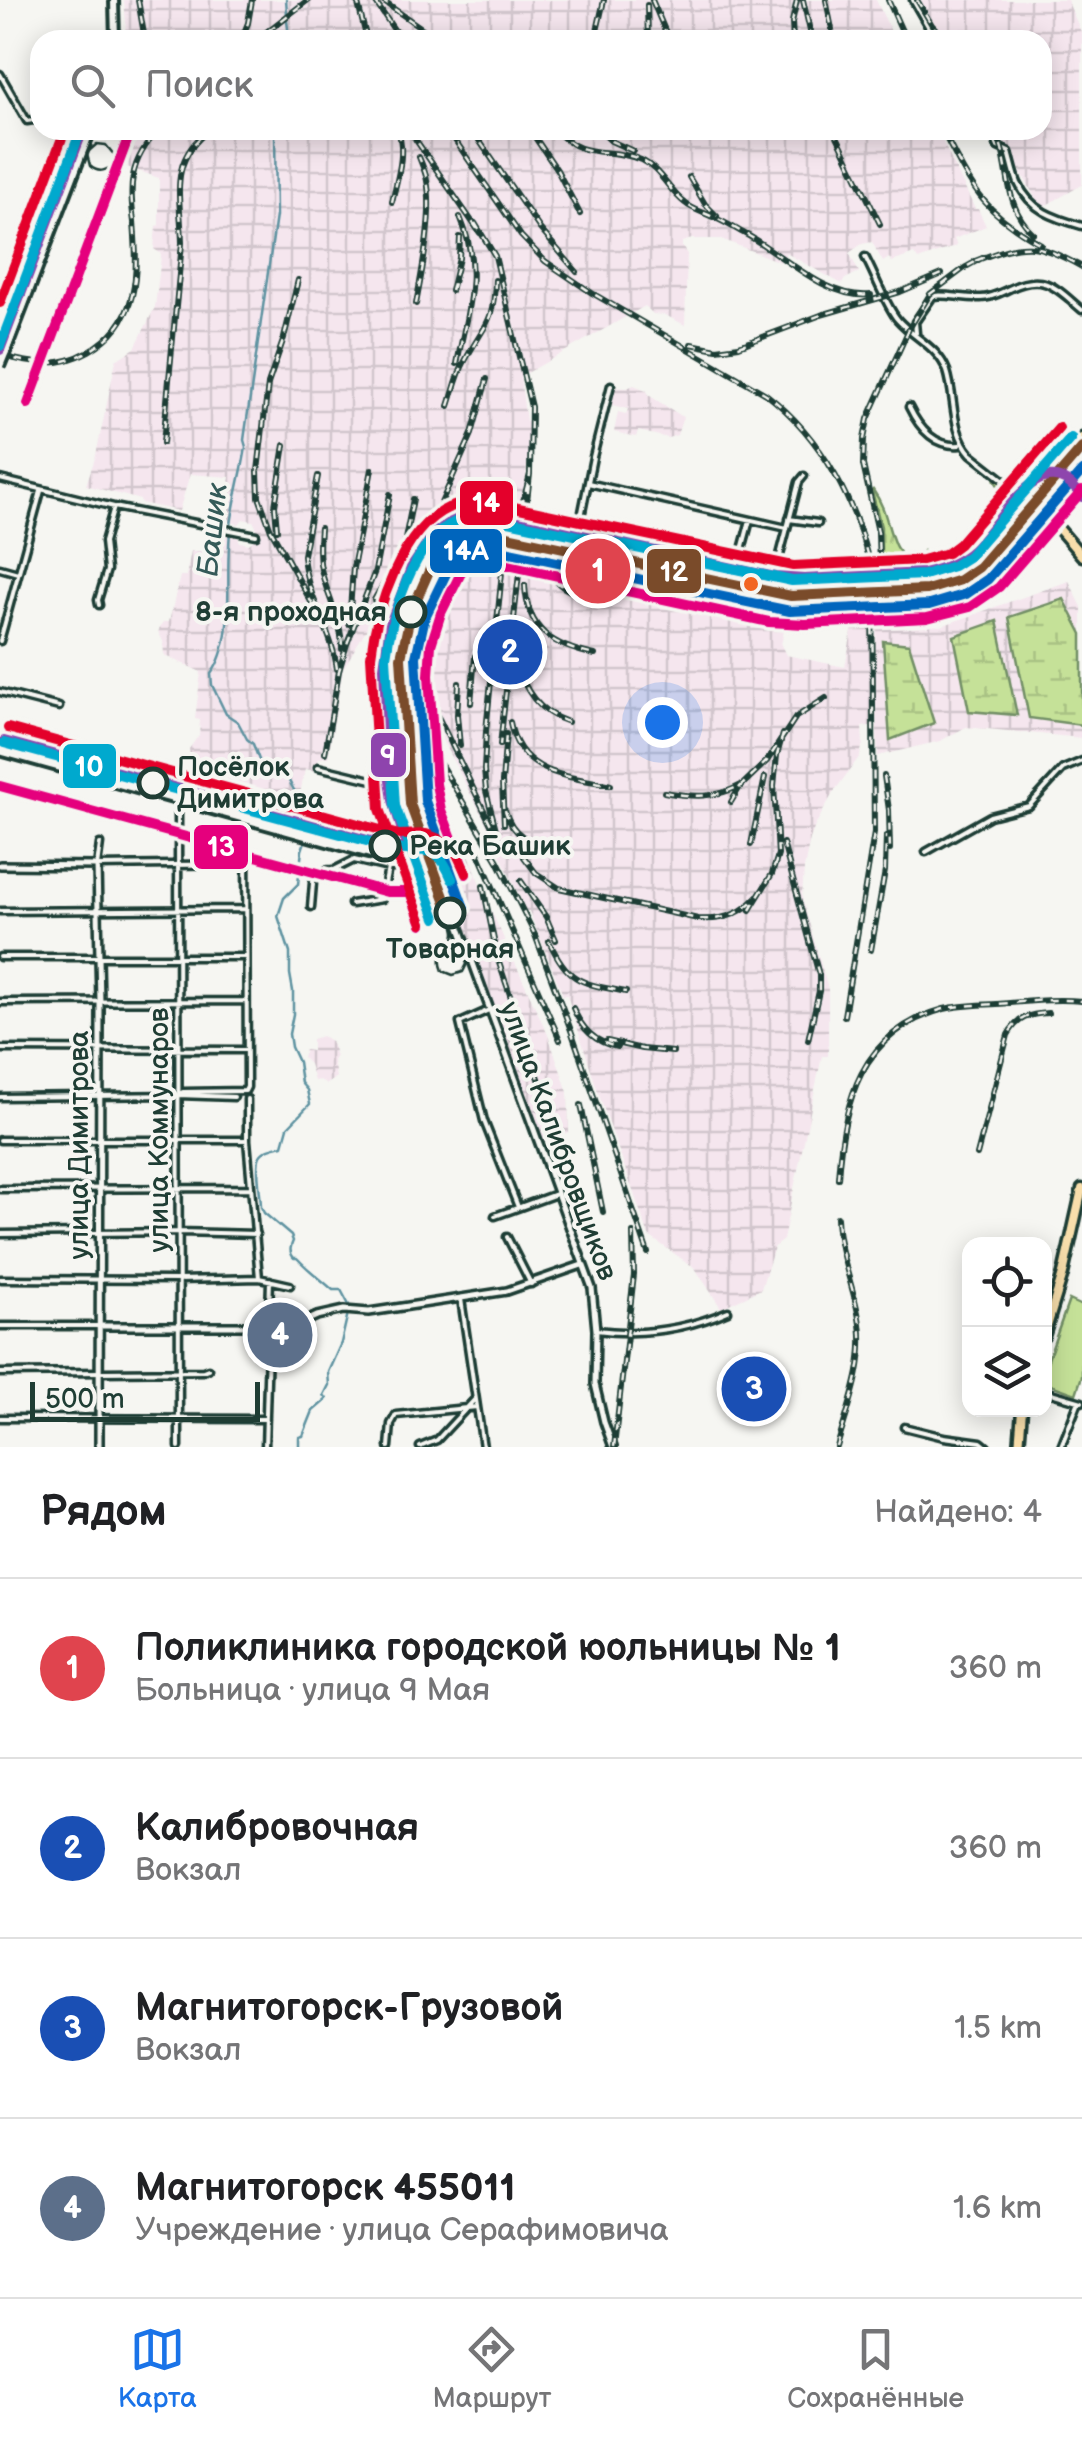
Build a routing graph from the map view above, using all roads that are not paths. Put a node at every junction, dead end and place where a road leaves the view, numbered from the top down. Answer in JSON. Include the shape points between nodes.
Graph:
{"nodes":[{"id":1,"x":114,"y":0,"type":"edge"},
{"id":2,"x":913,"y":0,"type":"edge"},
{"id":3,"x":115,"y":30,"type":"edge"},
{"id":4,"x":931,"y":30,"type":"edge"},
{"id":5,"x":0,"y":74,"type":"edge"},
{"id":6,"x":30,"y":121,"type":"edge"},
{"id":7,"x":87,"y":140,"type":"edge"},
{"id":8,"x":995,"y":140,"type":"edge"},
{"id":9,"x":1082,"y":226,"type":"edge"},
{"id":10,"x":865,"y":257,"type":"dead end"},
{"id":11,"x":1082,"y":310,"type":"edge"},
{"id":12,"x":916,"y":334,"type":"junction"},
{"id":13,"x":0,"y":366,"type":"edge"},
{"id":14,"x":611,"y":385,"type":"dead end"},
{"id":15,"x":908,"y":407,"type":"dead end"},
{"id":16,"x":1082,"y":438,"type":"edge"},
{"id":17,"x":963,"y":445,"type":"junction"},
{"id":18,"x":1082,"y":451,"type":"edge"},
{"id":19,"x":804,"y":476,"type":"dead end"},
{"id":20,"x":0,"y":479,"type":"edge"},
{"id":21,"x":588,"y":483,"type":"junction"},
{"id":22,"x":42,"y":489,"type":"junction"},
{"id":23,"x":1034,"y":504,"type":"junction"},
{"id":24,"x":114,"y":506,"type":"junction"},
{"id":25,"x":789,"y":519,"type":"junction"},
{"id":26,"x":750,"y":520,"type":"junction"},
{"id":27,"x":818,"y":524,"type":"dead end"},
{"id":28,"x":786,"y":528,"type":"junction"},
{"id":29,"x":256,"y":535,"type":"dead end"},
{"id":30,"x":574,"y":547,"type":"junction"},
{"id":31,"x":1082,"y":556,"type":"edge"},
{"id":32,"x":0,"y":568,"type":"edge"},
{"id":33,"x":18,"y":574,"type":"junction"},
{"id":34,"x":733,"y":585,"type":"junction"},
{"id":35,"x":771,"y":590,"type":"junction"},
{"id":36,"x":860,"y":592,"type":"junction"},
{"id":37,"x":99,"y":606,"type":"dead end"},
{"id":38,"x":0,"y":641,"type":"edge"},
{"id":39,"x":0,"y":692,"type":"edge"},
{"id":40,"x":59,"y":707,"type":"dead end"},
{"id":41,"x":0,"y":752,"type":"edge"},
{"id":42,"x":1082,"y":761,"type":"edge"},
{"id":43,"x":318,"y":767,"type":"dead end"},
{"id":44,"x":406,"y":788,"type":"junction"},
{"id":45,"x":178,"y":813,"type":"dead end"},
{"id":46,"x":246,"y":834,"type":"dead end"},
{"id":47,"x":424,"y":841,"type":"junction"},
{"id":48,"x":100,"y":844,"type":"dead end"},
{"id":49,"x":404,"y":850,"type":"junction"},
{"id":50,"x":926,"y":852,"type":"dead end"},
{"id":51,"x":430,"y":856,"type":"junction"},
{"id":52,"x":391,"y":858,"type":"junction"},
{"id":53,"x":246,"y":864,"type":"junction"},
{"id":54,"x":0,"y":865,"type":"edge"},
{"id":55,"x":178,"y":865,"type":"junction"},
{"id":56,"x":405,"y":865,"type":"junction"},
{"id":57,"x":97,"y":866,"type":"junction"},
{"id":58,"x":388,"y":868,"type":"junction"},
{"id":59,"x":416,"y":870,"type":"junction"},
{"id":60,"x":439,"y":880,"type":"junction"},
{"id":61,"x":351,"y":904,"type":"dead end"},
{"id":62,"x":311,"y":907,"type":"dead end"},
{"id":63,"x":244,"y":909,"type":"junction"},
{"id":64,"x":0,"y":910,"type":"edge"},
{"id":65,"x":98,"y":910,"type":"junction"},
{"id":66,"x":179,"y":910,"type":"junction"},
{"id":67,"x":0,"y":957,"type":"edge"},
{"id":68,"x":179,"y":958,"type":"junction"},
{"id":69,"x":246,"y":958,"type":"junction"},
{"id":70,"x":99,"y":959,"type":"junction"},
{"id":71,"x":0,"y":1002,"type":"edge"},
{"id":72,"x":100,"y":1002,"type":"junction"},
{"id":73,"x":180,"y":1002,"type":"junction"},
{"id":74,"x":246,"y":1002,"type":"junction"},
{"id":75,"x":490,"y":1010,"type":"junction"},
{"id":76,"x":0,"y":1049,"type":"edge"},
{"id":77,"x":99,"y":1049,"type":"junction"},
{"id":78,"x":179,"y":1049,"type":"junction"},
{"id":79,"x":246,"y":1050,"type":"junction"},
{"id":80,"x":224,"y":1094,"type":"junction"},
{"id":81,"x":178,"y":1095,"type":"junction"},
{"id":82,"x":99,"y":1096,"type":"junction"},
{"id":83,"x":0,"y":1097,"type":"edge"},
{"id":84,"x":234,"y":1097,"type":"dead end"},
{"id":85,"x":247,"y":1099,"type":"dead end"},
{"id":86,"x":0,"y":1140,"type":"edge"},
{"id":87,"x":247,"y":1140,"type":"junction"},
{"id":88,"x":98,"y":1141,"type":"junction"},
{"id":89,"x":178,"y":1141,"type":"junction"},
{"id":90,"x":179,"y":1187,"type":"junction"},
{"id":91,"x":99,"y":1188,"type":"junction"},
{"id":92,"x":250,"y":1188,"type":"junction"},
{"id":93,"x":0,"y":1189,"type":"edge"},
{"id":94,"x":1082,"y":1190,"type":"edge"},
{"id":95,"x":558,"y":1193,"type":"junction"},
{"id":96,"x":518,"y":1207,"type":"junction"},
{"id":97,"x":495,"y":1216,"type":"dead end"},
{"id":98,"x":180,"y":1232,"type":"junction"},
{"id":99,"x":0,"y":1234,"type":"edge"},
{"id":100,"x":98,"y":1234,"type":"junction"},
{"id":101,"x":256,"y":1234,"type":"junction"},
{"id":102,"x":507,"y":1236,"type":"dead end"},
{"id":103,"x":583,"y":1265,"type":"junction"},
{"id":104,"x":259,"y":1278,"type":"junction"},
{"id":105,"x":0,"y":1279,"type":"edge"},
{"id":106,"x":98,"y":1280,"type":"junction"},
{"id":107,"x":179,"y":1280,"type":"junction"},
{"id":108,"x":270,"y":1280,"type":"junction"},
{"id":109,"x":531,"y":1284,"type":"junction"},
{"id":110,"x":290,"y":1285,"type":"dead end"},
{"id":111,"x":462,"y":1299,"type":"junction"},
{"id":112,"x":728,"y":1311,"type":"dead end"},
{"id":113,"x":0,"y":1326,"type":"edge"},
{"id":114,"x":98,"y":1326,"type":"junction"},
{"id":115,"x":179,"y":1326,"type":"junction"},
{"id":116,"x":269,"y":1326,"type":"junction"},
{"id":117,"x":1047,"y":1327,"type":"edge"},
{"id":118,"x":596,"y":1330,"type":"junction"},
{"id":119,"x":208,"y":1369,"type":"dead end"},
{"id":120,"x":180,"y":1371,"type":"junction"},
{"id":121,"x":0,"y":1373,"type":"edge"},
{"id":122,"x":98,"y":1373,"type":"junction"},
{"id":123,"x":1052,"y":1393,"type":"edge"},
{"id":124,"x":476,"y":1399,"type":"junction"},
{"id":125,"x":1081,"y":1401,"type":"edge"},
{"id":126,"x":476,"y":1407,"type":"junction"},
{"id":127,"x":466,"y":1408,"type":"junction"},
{"id":128,"x":99,"y":1417,"type":"junction"},
{"id":129,"x":179,"y":1417,"type":"junction"},
{"id":130,"x":1021,"y":1417,"type":"edge"},
{"id":131,"x":0,"y":1418,"type":"edge"},
{"id":132,"x":266,"y":1419,"type":"junction"},
{"id":133,"x":904,"y":1427,"type":"dead end"},
{"id":134,"x":99,"y":1447,"type":"edge"},
{"id":135,"x":179,"y":1447,"type":"edge"},
{"id":136,"x":265,"y":1447,"type":"edge"},
{"id":137,"x":389,"y":1447,"type":"edge"},
{"id":138,"x":420,"y":1447,"type":"edge"},
{"id":139,"x":483,"y":1447,"type":"edge"},
{"id":140,"x":613,"y":1447,"type":"edge"},
{"id":141,"x":987,"y":1447,"type":"edge"},
{"id":142,"x":1019,"y":1447,"type":"edge"},
{"id":143,"x":1061,"y":1447,"type":"edge"}],
"edges":[{"from":1,"to":3,"type":"main road"},
{"from":2,"to":4,"type":"street"},
{"from":5,"to":6,"type":"street"},
{"from":7,"to":13,"type":"main road","bridge":true},
{"from":8,"to":9,"type":"street","via":[[1009,152],[1018,182],[1040,212]]},
{"from":10,"to":12,"type":"street","via":[[897,320]]},
{"from":11,"to":12,"type":"street","via":[[1053,286],[1024,282],[990,297],[936,295],[917,317]]},
{"from":12,"to":17,"type":"street","via":[[946,367]]},
{"from":14,"to":21,"type":"street"},
{"from":15,"to":17,"type":"street","via":[[942,444]]},
{"from":16,"to":23,"type":"main road"},
{"from":17,"to":23,"type":"street"},
{"from":18,"to":23,"type":"main road"},
{"from":19,"to":25,"type":"street"},
{"from":20,"to":22,"type":"street"},
{"from":21,"to":26,"type":"street"},
{"from":21,"to":30,"type":"street"},
{"from":22,"to":24,"type":"street"},
{"from":22,"to":33,"type":"street"},
{"from":23,"to":31,"type":"main road"},
{"from":23,"to":36,"type":"main road","bridge":true,"via":[[969,571],[935,585]]},
{"from":24,"to":29,"type":"street"},
{"from":24,"to":37,"type":"street"},
{"from":25,"to":27,"type":"street"},
{"from":25,"to":28,"type":"street"},
{"from":26,"to":28,"type":"street"},
{"from":26,"to":34,"type":"street"},
{"from":28,"to":35,"type":"street"},
{"from":30,"to":34,"type":"main road"},
{"from":30,"to":44,"type":"main road","bridge":true,"via":[[484,534],[448,543],[436,560],[404,641]]},
{"from":32,"to":33,"type":"street"},
{"from":33,"to":38,"type":"street"},
{"from":34,"to":35,"type":"main road"},
{"from":34,"to":36,"type":"main road","via":[[791,598]]},
{"from":35,"to":36,"type":"main road"},
{"from":39,"to":40,"type":"street"},
{"from":41,"to":52,"type":"main road"},
{"from":42,"to":50,"type":"street","via":[[1064,769],[1024,809],[990,816]]},
{"from":43,"to":44,"type":"street"},
{"from":44,"to":47,"type":"main road"},
{"from":44,"to":49,"type":"main road"},
{"from":45,"to":55,"type":"street","name":"улица Коммунаров"},
{"from":46,"to":53,"type":"street"},
{"from":47,"to":49,"type":"main road"},
{"from":47,"to":51,"type":"main road"},
{"from":48,"to":57,"type":"street","name":"улица Димитрова"},
{"from":49,"to":52,"type":"main road"},
{"from":49,"to":56,"type":"main road"},
{"from":51,"to":59,"type":"main road"},
{"from":51,"to":60,"type":"street","name":"улица Калибровщиков"},
{"from":52,"to":56,"type":"main road"},
{"from":53,"to":55,"type":"street"},
{"from":53,"to":63,"type":"street"},
{"from":54,"to":57,"type":"street"},
{"from":55,"to":57,"type":"street"},
{"from":55,"to":66,"type":"street","name":"улица Коммунаров"},
{"from":56,"to":58,"type":"street"},
{"from":56,"to":59,"type":"main road"},
{"from":57,"to":65,"type":"street","name":"улица Димитрова"},
{"from":58,"to":61,"type":"street","via":[[382,900]]},
{"from":58,"to":62,"type":"street","via":[[354,860],[314,870]]},
{"from":59,"to":60,"type":"street"},
{"from":60,"to":75,"type":"street","name":"улица Калибровщиков"},
{"from":63,"to":66,"type":"street"},
{"from":63,"to":69,"type":"street"},
{"from":64,"to":65,"type":"street"},
{"from":65,"to":66,"type":"street"},
{"from":65,"to":70,"type":"street","name":"улица Димитрова"},
{"from":66,"to":68,"type":"street","name":"улица Коммунаров"},
{"from":67,"to":70,"type":"street"},
{"from":68,"to":69,"type":"street"},
{"from":68,"to":70,"type":"street"},
{"from":68,"to":73,"type":"street","name":"улица Коммунаров"},
{"from":69,"to":74,"type":"street"},
{"from":70,"to":72,"type":"street","name":"улица Димитрова"},
{"from":71,"to":72,"type":"street"},
{"from":72,"to":73,"type":"street"},
{"from":72,"to":77,"type":"street","name":"улица Димитрова"},
{"from":73,"to":74,"type":"street"},
{"from":73,"to":78,"type":"street","name":"улица Коммунаров"},
{"from":74,"to":79,"type":"street"},
{"from":75,"to":95,"type":"street","name":"улица Калибровщиков"},
{"from":75,"to":96,"type":"street","via":[[460,1023],[484,1121]]},
{"from":76,"to":77,"type":"street"},
{"from":77,"to":78,"type":"street"},
{"from":77,"to":82,"type":"street","name":"улица Димитрова"},
{"from":78,"to":79,"type":"street"},
{"from":78,"to":81,"type":"street","name":"улица Коммунаров"},
{"from":79,"to":80,"type":"street","via":[[247,1087]]},
{"from":80,"to":81,"type":"street"},
{"from":80,"to":84,"type":"street"},
{"from":81,"to":82,"type":"street"},
{"from":81,"to":89,"type":"street","name":"улица Коммунаров"},
{"from":82,"to":83,"type":"street"},
{"from":82,"to":88,"type":"street","name":"улица Димитрова"},
{"from":85,"to":87,"type":"street"},
{"from":86,"to":88,"type":"street"},
{"from":87,"to":89,"type":"street"},
{"from":87,"to":92,"type":"street"},
{"from":88,"to":89,"type":"street"},
{"from":88,"to":91,"type":"street","name":"улица Димитрова"},
{"from":89,"to":90,"type":"street","name":"улица Коммунаров"},
{"from":90,"to":91,"type":"street"},
{"from":90,"to":92,"type":"street"},
{"from":90,"to":98,"type":"street","name":"улица Коммунаров"},
{"from":91,"to":93,"type":"street"},
{"from":91,"to":100,"type":"street","name":"улица Димитрова"},
{"from":92,"to":101,"type":"street"},
{"from":94,"to":117,"type":"main road"},
{"from":95,"to":96,"type":"street"},
{"from":95,"to":103,"type":"street","name":"улица Калибровщиков"},
{"from":96,"to":97,"type":"street"},
{"from":98,"to":100,"type":"street"},
{"from":98,"to":101,"type":"street"},
{"from":98,"to":107,"type":"street","name":"улица Коммунаров"},
{"from":99,"to":100,"type":"street"},
{"from":100,"to":106,"type":"street","name":"улица Димитрова"},
{"from":101,"to":104,"type":"street"},
{"from":102,"to":109,"type":"street"},
{"from":103,"to":109,"type":"street"},
{"from":103,"to":118,"type":"street","name":"улица Калибровщиков"},
{"from":104,"to":107,"type":"street"},
{"from":104,"to":108,"type":"street"},
{"from":105,"to":106,"type":"street"},
{"from":106,"to":107,"type":"street"},
{"from":106,"to":114,"type":"street","name":"улица Димитрова"},
{"from":107,"to":115,"type":"street","name":"улица Коммунаров"},
{"from":108,"to":110,"type":"street"},
{"from":108,"to":116,"type":"street"},
{"from":109,"to":111,"type":"street"},
{"from":111,"to":116,"type":"street","via":[[344,1310]]},
{"from":111,"to":124,"type":"street"},
{"from":112,"to":118,"type":"street","via":[[654,1332]]},
{"from":113,"to":114,"type":"street"},
{"from":114,"to":115,"type":"street"},
{"from":114,"to":122,"type":"street","name":"улица Димитрова"},
{"from":115,"to":116,"type":"street"},
{"from":115,"to":120,"type":"street","name":"улица Коммунаров"},
{"from":116,"to":132,"type":"street"},
{"from":118,"to":140,"type":"street","name":"улица Калибровщиков","via":[[596,1384]]},
{"from":119,"to":120,"type":"street"},
{"from":120,"to":122,"type":"street"},
{"from":120,"to":129,"type":"street","name":"улица Коммунаров"},
{"from":121,"to":122,"type":"street"},
{"from":122,"to":128,"type":"street","name":"улица Димитрова"},
{"from":123,"to":125,"type":"street"},
{"from":124,"to":126,"type":"street"},
{"from":124,"to":127,"type":"street"},
{"from":125,"to":143,"type":"street"},
{"from":126,"to":127,"type":"street"},
{"from":126,"to":139,"type":"street"},
{"from":127,"to":137,"type":"street","via":[[396,1415]]},
{"from":127,"to":138,"type":"street","via":[[436,1440]]},
{"from":128,"to":129,"type":"street"},
{"from":128,"to":131,"type":"street"},
{"from":128,"to":134,"type":"street","name":"улица Димитрова"},
{"from":129,"to":132,"type":"street"},
{"from":129,"to":135,"type":"street","name":"улица Коммунаров"},
{"from":130,"to":142,"type":"main road"},
{"from":132,"to":136,"type":"street"},
{"from":133,"to":141,"type":"street"}]}
